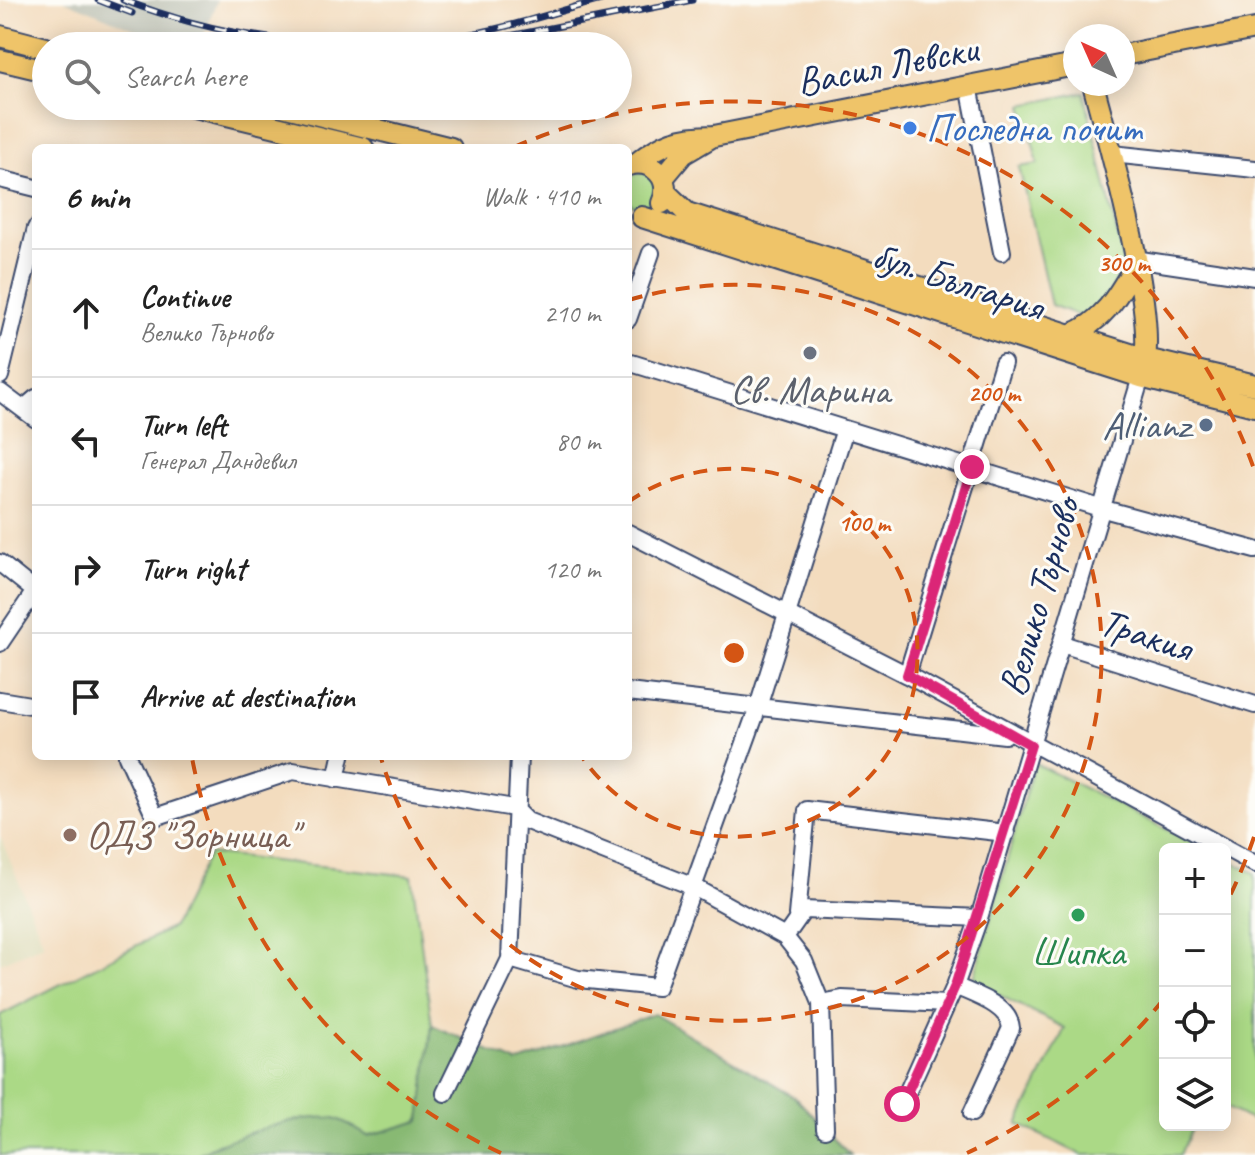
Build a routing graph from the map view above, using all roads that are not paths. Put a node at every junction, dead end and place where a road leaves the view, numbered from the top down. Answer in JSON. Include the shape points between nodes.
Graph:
{"nodes":[{"id":1,"x":1255,"y":29,"type":"edge"},
{"id":2,"x":0,"y":36,"type":"edge"},
{"id":3,"x":32,"y":44,"type":"edge"},
{"id":4,"x":1135,"y":53,"type":"edge"},
{"id":5,"x":0,"y":60,"type":"edge"},
{"id":6,"x":1063,"y":67,"type":"edge"},
{"id":7,"x":32,"y":68,"type":"edge"},
{"id":8,"x":969,"y":86,"type":"junction"},
{"id":9,"x":1096,"y":96,"type":"edge"},
{"id":10,"x":248,"y":120,"type":"edge"},
{"id":11,"x":338,"y":120,"type":"edge"},
{"id":12,"x":714,"y":136,"type":"junction"},
{"id":13,"x":347,"y":144,"type":"edge"},
{"id":14,"x":435,"y":144,"type":"edge"},
{"id":15,"x":1112,"y":154,"type":"junction"},
{"id":16,"x":632,"y":164,"type":"edge"},
{"id":17,"x":1255,"y":169,"type":"edge"},
{"id":18,"x":0,"y":179,"type":"edge"},
{"id":19,"x":665,"y":186,"type":"junction"},
{"id":20,"x":32,"y":187,"type":"edge"},
{"id":21,"x":635,"y":215,"type":"edge"},
{"id":22,"x":32,"y":244,"type":"edge"},
{"id":23,"x":1002,"y":252,"type":"dead end"},
{"id":24,"x":651,"y":253,"type":"dead end"},
{"id":25,"x":1135,"y":263,"type":"junction"},
{"id":26,"x":1255,"y":277,"type":"edge"},
{"id":27,"x":632,"y":308,"type":"edge"},
{"id":28,"x":1070,"y":335,"type":"junction"},
{"id":29,"x":632,"y":363,"type":"edge"},
{"id":30,"x":1003,"y":363,"type":"dead end"},
{"id":31,"x":1144,"y":368,"type":"junction"},
{"id":32,"x":0,"y":376,"type":"edge"},
{"id":33,"x":1255,"y":385,"type":"edge"},
{"id":34,"x":0,"y":392,"type":"edge"},
{"id":35,"x":1255,"y":406,"type":"edge"},
{"id":36,"x":32,"y":409,"type":"edge"},
{"id":37,"x":845,"y":429,"type":"junction"},
{"id":38,"x":972,"y":467,"type":"junction"},
{"id":39,"x":1100,"y":508,"type":"junction"},
{"id":40,"x":632,"y":535,"type":"edge"},
{"id":41,"x":1255,"y":550,"type":"edge"},
{"id":42,"x":0,"y":563,"type":"edge"},
{"id":43,"x":32,"y":590,"type":"edge"},
{"id":44,"x":32,"y":596,"type":"edge"},
{"id":45,"x":784,"y":616,"type":"junction"},
{"id":46,"x":0,"y":643,"type":"edge"},
{"id":47,"x":1062,"y":644,"type":"junction"},
{"id":48,"x":907,"y":675,"type":"junction"},
{"id":49,"x":632,"y":692,"type":"edge"},
{"id":50,"x":0,"y":700,"type":"edge"},
{"id":51,"x":952,"y":702,"type":"junction"},
{"id":52,"x":32,"y":705,"type":"edge"},
{"id":53,"x":1255,"y":705,"type":"edge"},
{"id":54,"x":758,"y":707,"type":"junction"},
{"id":55,"x":939,"y":728,"type":"junction"},
{"id":56,"x":1015,"y":736,"type":"junction"},
{"id":57,"x":1031,"y":745,"type":"junction"},
{"id":58,"x":129,"y":760,"type":"edge"},
{"id":59,"x":340,"y":760,"type":"edge"},
{"id":60,"x":519,"y":760,"type":"edge"},
{"id":61,"x":336,"y":779,"type":"junction"},
{"id":62,"x":514,"y":808,"type":"junction"},
{"id":63,"x":1006,"y":833,"type":"junction"},
{"id":64,"x":1255,"y":864,"type":"edge"},
{"id":65,"x":694,"y":887,"type":"junction"},
{"id":66,"x":797,"y":915,"type":"junction"},
{"id":67,"x":979,"y":918,"type":"junction"},
{"id":68,"x":785,"y":937,"type":"junction"},
{"id":69,"x":510,"y":959,"type":"junction"},
{"id":70,"x":955,"y":986,"type":"junction"},
{"id":71,"x":821,"y":1003,"type":"junction"},
{"id":72,"x":947,"y":1004,"type":"junction"},
{"id":73,"x":445,"y":1093,"type":"dead end"},
{"id":74,"x":902,"y":1104,"type":"dead end"},
{"id":75,"x":972,"y":1113,"type":"dead end"},
{"id":76,"x":825,"y":1129,"type":"dead end"}],
"edges":[{"from":1,"to":4,"type":"main road"},
{"from":2,"to":3,"type":"main road"},
{"from":5,"to":7,"type":"main road"},
{"from":6,"to":8,"type":"main road","name":"Васил Левски"},
{"from":8,"to":12,"type":"main road","name":"Васил Левски"},
{"from":8,"to":23,"type":"street"},
{"from":9,"to":15,"type":"main road"},
{"from":10,"to":13,"type":"main road"},
{"from":11,"to":14,"type":"main road"},
{"from":12,"to":16,"type":"main road","name":"Васил Левски","via":[[671,140]]},
{"from":12,"to":19,"type":"main road","name":"Васил Левски","via":[[683,154]]},
{"from":15,"to":17,"type":"street"},
{"from":15,"to":25,"type":"main road"},
{"from":16,"to":19,"type":"main road","name":"бул. България","via":[[652,166]]},
{"from":18,"to":20,"type":"street"},
{"from":19,"to":21,"type":"main road","name":"Васил Левски","via":[[656,211]]},
{"from":19,"to":28,"type":"main road","name":"бул. България","via":[[687,213]]},
{"from":21,"to":31,"type":"main road","name":"бул. България"},
{"from":22,"to":32,"type":"street"},
{"from":24,"to":27,"type":"street"},
{"from":25,"to":26,"type":"street"},
{"from":25,"to":28,"type":"main road","via":[[1108,309]]},
{"from":25,"to":31,"type":"main road","via":[[1147,329]]},
{"from":28,"to":31,"type":"main road","name":"бул. България"},
{"from":29,"to":37,"type":"street"},
{"from":30,"to":38,"type":"street"},
{"from":31,"to":33,"type":"main road","name":"бул. България"},
{"from":31,"to":35,"type":"main road","name":"бул. България"},
{"from":31,"to":39,"type":"street","name":"Велико Търново"},
{"from":34,"to":36,"type":"street"},
{"from":37,"to":38,"type":"street"},
{"from":37,"to":45,"type":"street"},
{"from":38,"to":39,"type":"street"},
{"from":38,"to":48,"type":"street"},
{"from":39,"to":41,"type":"street"},
{"from":39,"to":47,"type":"street","name":"Велико Търново"},
{"from":40,"to":45,"type":"street"},
{"from":42,"to":43,"type":"street"},
{"from":44,"to":46,"type":"street"},
{"from":45,"to":48,"type":"street"},
{"from":45,"to":54,"type":"street"},
{"from":47,"to":53,"type":"street","name":"Тракия"},
{"from":47,"to":57,"type":"street","name":"Велико Търново"},
{"from":48,"to":51,"type":"street"},
{"from":49,"to":54,"type":"street"},
{"from":50,"to":52,"type":"street"},
{"from":51,"to":55,"type":"street","via":[[952,722]]},
{"from":51,"to":56,"type":"street"},
{"from":54,"to":55,"type":"street"},
{"from":54,"to":65,"type":"street"},
{"from":55,"to":56,"type":"street"},
{"from":56,"to":57,"type":"street"},
{"from":57,"to":63,"type":"street","name":"Велико Търново"},
{"from":57,"to":64,"type":"street"},
{"from":58,"to":61,"type":"street","via":[[155,817],[293,771]]},
{"from":59,"to":61,"type":"street"},
{"from":60,"to":62,"type":"street"},
{"from":61,"to":62,"type":"street"},
{"from":62,"to":65,"type":"street","via":[[527,821]]},
{"from":62,"to":69,"type":"street"},
{"from":63,"to":66,"type":"street","via":[[807,810]]},
{"from":63,"to":67,"type":"street","name":"Велико Търново"},
{"from":65,"to":68,"type":"street"},
{"from":65,"to":69,"type":"street","via":[[657,987],[578,979]]},
{"from":66,"to":67,"type":"street","via":[[820,908]]},
{"from":66,"to":68,"type":"street"},
{"from":67,"to":70,"type":"street","name":"Велико Търново"},
{"from":68,"to":71,"type":"street","via":[[804,961]]},
{"from":69,"to":73,"type":"street"},
{"from":70,"to":72,"type":"street","name":"Велико Търново"},
{"from":70,"to":75,"type":"street","via":[[984,999],[1011,1022]]},
{"from":71,"to":72,"type":"street","via":[[842,999]]},
{"from":71,"to":76,"type":"street"},
{"from":72,"to":74,"type":"street","name":"Велико Търново"}]}
